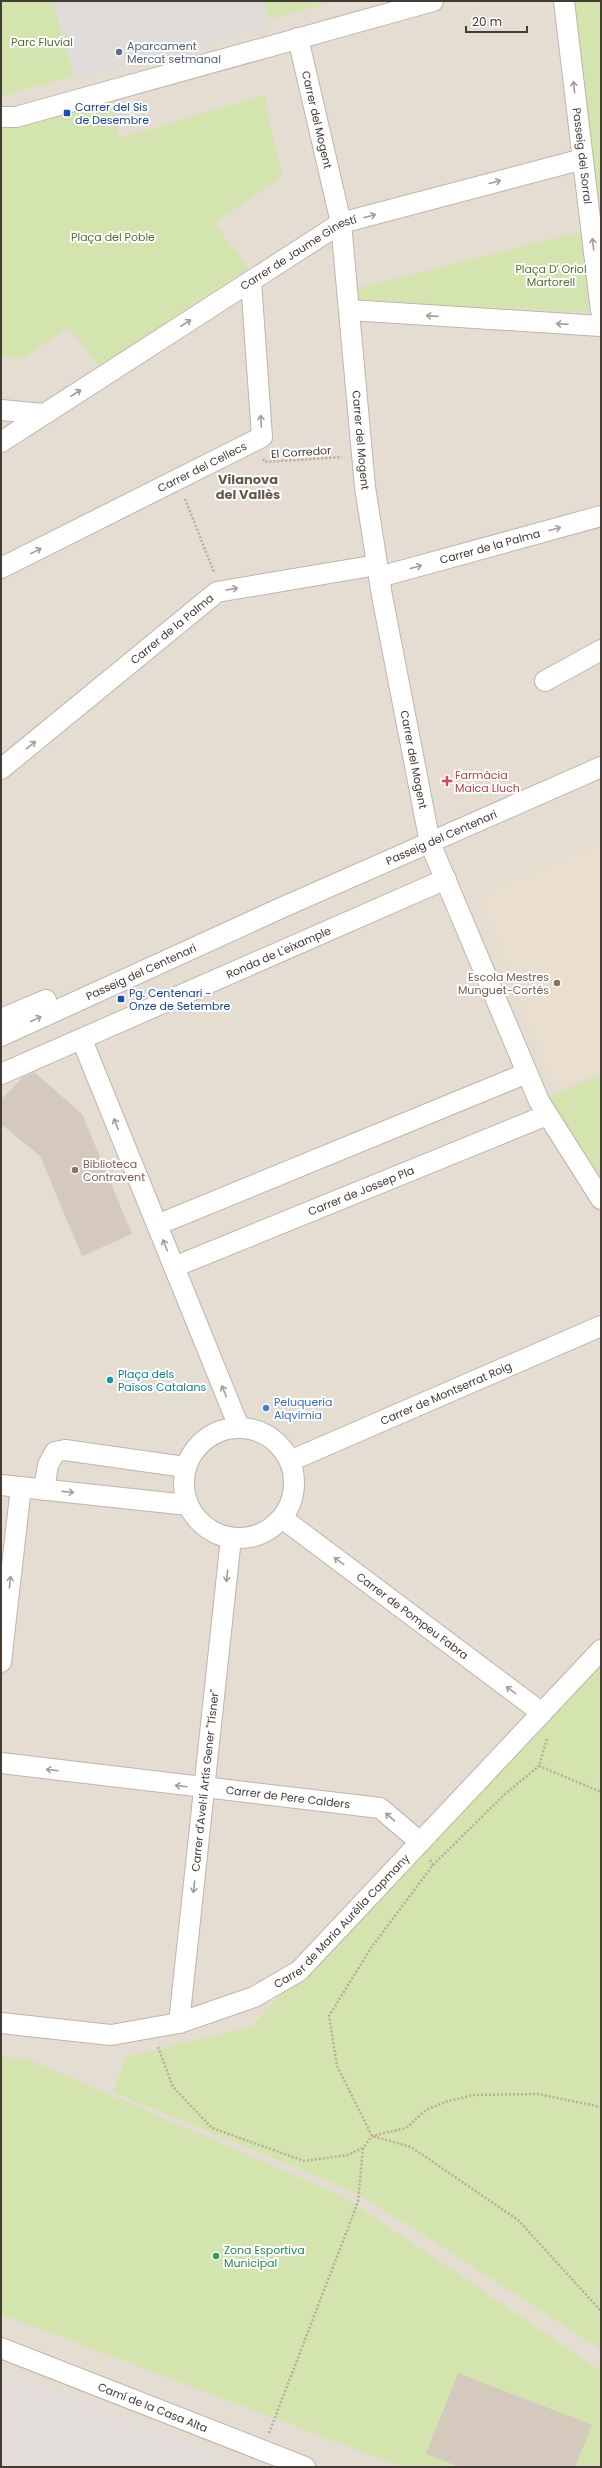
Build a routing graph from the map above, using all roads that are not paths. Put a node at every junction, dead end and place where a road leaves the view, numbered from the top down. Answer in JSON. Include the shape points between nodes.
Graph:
{"nodes":[{"id":1,"x":432,"y":1,"type":"edge"},
{"id":2,"x":564,"y":1,"type":"edge"},
{"id":3,"x":298,"y":38,"type":"junction"},
{"id":4,"x":6,"y":120,"type":"edge"},
{"id":5,"x":583,"y":159,"type":"junction"},
{"id":6,"x":341,"y":223,"type":"junction"},
{"id":7,"x":251,"y":281,"type":"junction"},
{"id":8,"x":348,"y":310,"type":"junction"},
{"id":9,"x":601,"y":311,"type":"edge"},
{"id":10,"x":601,"y":326,"type":"edge"},
{"id":11,"x":1,"y":410,"type":"edge"},
{"id":12,"x":44,"y":414,"type":"junction"},
{"id":13,"x":1,"y":442,"type":"edge"},
{"id":14,"x":601,"y":516,"type":"edge"},
{"id":15,"x":1,"y":568,"type":"edge"},
{"id":16,"x":378,"y":571,"type":"junction"},
{"id":17,"x":601,"y":650,"type":"edge"},
{"id":18,"x":545,"y":681,"type":"dead end"},
{"id":19,"x":601,"y":767,"type":"edge"},
{"id":20,"x":1,"y":769,"type":"edge"},
{"id":21,"x":430,"y":843,"type":"junction"},
{"id":22,"x":446,"y":880,"type":"junction"},
{"id":23,"x":281,"y":908,"type":"junction"},
{"id":24,"x":1,"y":1019,"type":"edge"},
{"id":25,"x":1,"y":1036,"type":"edge"},
{"id":26,"x":82,"y":1040,"type":"junction"},
{"id":27,"x":527,"y":1073,"type":"junction"},
{"id":28,"x":1,"y":1074,"type":"edge"},
{"id":29,"x":548,"y":1115,"type":"junction"},
{"id":30,"x":601,"y":1199,"type":"edge"},
{"id":31,"x":157,"y":1225,"type":"junction"},
{"id":32,"x":174,"y":1267,"type":"junction"},
{"id":33,"x":601,"y":1326,"type":"edge"},
{"id":34,"x":238,"y":1427,"type":"junction"},
{"id":35,"x":290,"y":1461,"type":"junction"},
{"id":36,"x":185,"y":1467,"type":"junction"},
{"id":37,"x":1,"y":1485,"type":"edge"},
{"id":38,"x":21,"y":1487,"type":"junction"},
{"id":39,"x":44,"y":1490,"type":"junction"},
{"id":40,"x":188,"y":1505,"type":"junction"},
{"id":41,"x":282,"y":1518,"type":"junction"},
{"id":42,"x":231,"y":1538,"type":"junction"},
{"id":43,"x":601,"y":1650,"type":"edge"},
{"id":44,"x":1,"y":1662,"type":"edge"},
{"id":45,"x":542,"y":1713,"type":"junction"},
{"id":46,"x":1,"y":1763,"type":"edge"},
{"id":47,"x":204,"y":1789,"type":"junction"},
{"id":48,"x":420,"y":1842,"type":"junction"},
{"id":49,"x":1,"y":2023,"type":"edge"},
{"id":50,"x":179,"y":2023,"type":"junction"},
{"id":51,"x":1,"y":2348,"type":"edge"},
{"id":52,"x":305,"y":2467,"type":"edge"}],
"edges":[{"from":1,"to":3,"type":"street"},
{"from":5,"to":2,"type":"street","name":"Passeig del Sorral","one_way":true},
{"from":3,"to":4,"type":"street"},
{"from":3,"to":6,"type":"street","name":"Carrer del Mogent"},
{"from":6,"to":5,"type":"street","name":"Carrer de Jaume Ginestí","one_way":true},
{"from":9,"to":5,"type":"street","name":"Passeig del Sorral","one_way":true},
{"from":6,"to":7,"type":"street","name":"Carrer de Jaume Ginestí"},
{"from":6,"to":8,"type":"street","name":"Carrer del Mogent"},
{"from":12,"to":7,"type":"street","name":"Carrer de Jaume Ginestí","one_way":true},
{"from":15,"to":7,"type":"street","name":"Carrer del Cellecs","one_way":true,"via":[[262,437]]},
{"from":10,"to":8,"type":"street","one_way":true},
{"from":8,"to":16,"type":"street","name":"Carrer del Mogent","via":[[362,455]]},
{"from":11,"to":12,"type":"street"},
{"from":12,"to":13,"type":"street","name":"Carrer de Jaume Ginestí"},
{"from":16,"to":14,"type":"street","name":"Carrer de la Palma","one_way":true},
{"from":20,"to":16,"type":"street","name":"Carrer de la Palma","one_way":true,"via":[[217,592]]},
{"from":16,"to":21,"type":"street","name":"Carrer del Mogent"},
{"from":17,"to":18,"type":"street"},
{"from":19,"to":21,"type":"street","name":"Passeig del Centenari"},
{"from":21,"to":22,"type":"street","name":"Carrer del Mogent"},
{"from":21,"to":23,"type":"street","name":"Passeig del Centenari"},
{"from":22,"to":26,"type":"street","name":"Ronda de L'eixample"},
{"from":22,"to":27,"type":"street","name":"Carrer del Mogent"},
{"from":23,"to":24,"type":"street","name":"Passeig del Centenari","via":[[179,943]]},
{"from":25,"to":23,"type":"street","name":"Passeig del Centenari","one_way":true},
{"from":26,"to":28,"type":"street","name":"Ronda de L'eixample"},
{"from":31,"to":26,"type":"street","one_way":true},
{"from":27,"to":29,"type":"street","name":"Carrer del Mogent"},
{"from":27,"to":31,"type":"street"},
{"from":29,"to":30,"type":"street","name":"Carrer del Mogent"},
{"from":29,"to":32,"type":"street","name":"Carrer de Jossep Pla"},
{"from":32,"to":31,"type":"street","one_way":true},
{"from":34,"to":32,"type":"street","one_way":true},
{"from":33,"to":35,"type":"street","name":"Carrer de Montserrat Roig"},
{"from":34,"to":35,"type":"street","via":[[264,1433],[280,1445]]},
{"from":34,"to":36,"type":"street","via":[[219,1430],[202,1440]]},
{"from":35,"to":41,"type":"street","via":[[295,1480],[292,1501]]},
{"from":36,"to":39,"type":"street","via":[[66,1450],[55,1452],[48,1465]]},
{"from":36,"to":40,"type":"street","via":[[183,1492]]},
{"from":37,"to":38,"type":"street"},
{"from":38,"to":39,"type":"street"},
{"from":44,"to":38,"type":"street","one_way":true},
{"from":39,"to":40,"type":"street","one_way":true},
{"from":40,"to":42,"type":"street","via":[[192,1514],[205,1528],[220,1536]]},
{"from":41,"to":42,"type":"street","via":[[271,1529],[253,1537]]},
{"from":45,"to":41,"type":"street","name":"Carrer de Pompeu Fabra","one_way":true},
{"from":42,"to":47,"type":"street","name":"Carrer d'Avel·lí Artís Gener \"Tísner\"","one_way":true},
{"from":43,"to":45,"type":"street","name":"Carrer de Maria Aurèlia Capmany"},
{"from":45,"to":48,"type":"street","name":"Carrer de Maria Aurèlia Capmany"},
{"from":47,"to":46,"type":"street","name":"Carrer de Pere Calders","one_way":true},
{"from":48,"to":47,"type":"street","name":"Carrer de Pere Calders","one_way":true,"via":[[380,1808]]},
{"from":47,"to":50,"type":"street","name":"Carrer d'Avel·lí Artís Gener \"Tísner\"","one_way":true},
{"from":48,"to":50,"type":"street","name":"Carrer de Maria Aurèlia Capmany","via":[[299,1971],[254,1997]]},
{"from":49,"to":50,"type":"street","name":"Carrer de Maria Aurèlia Capmany","via":[[111,2035]]},
{"from":51,"to":52,"type":"street","name":"Camí de la Casa Alta"}]}
